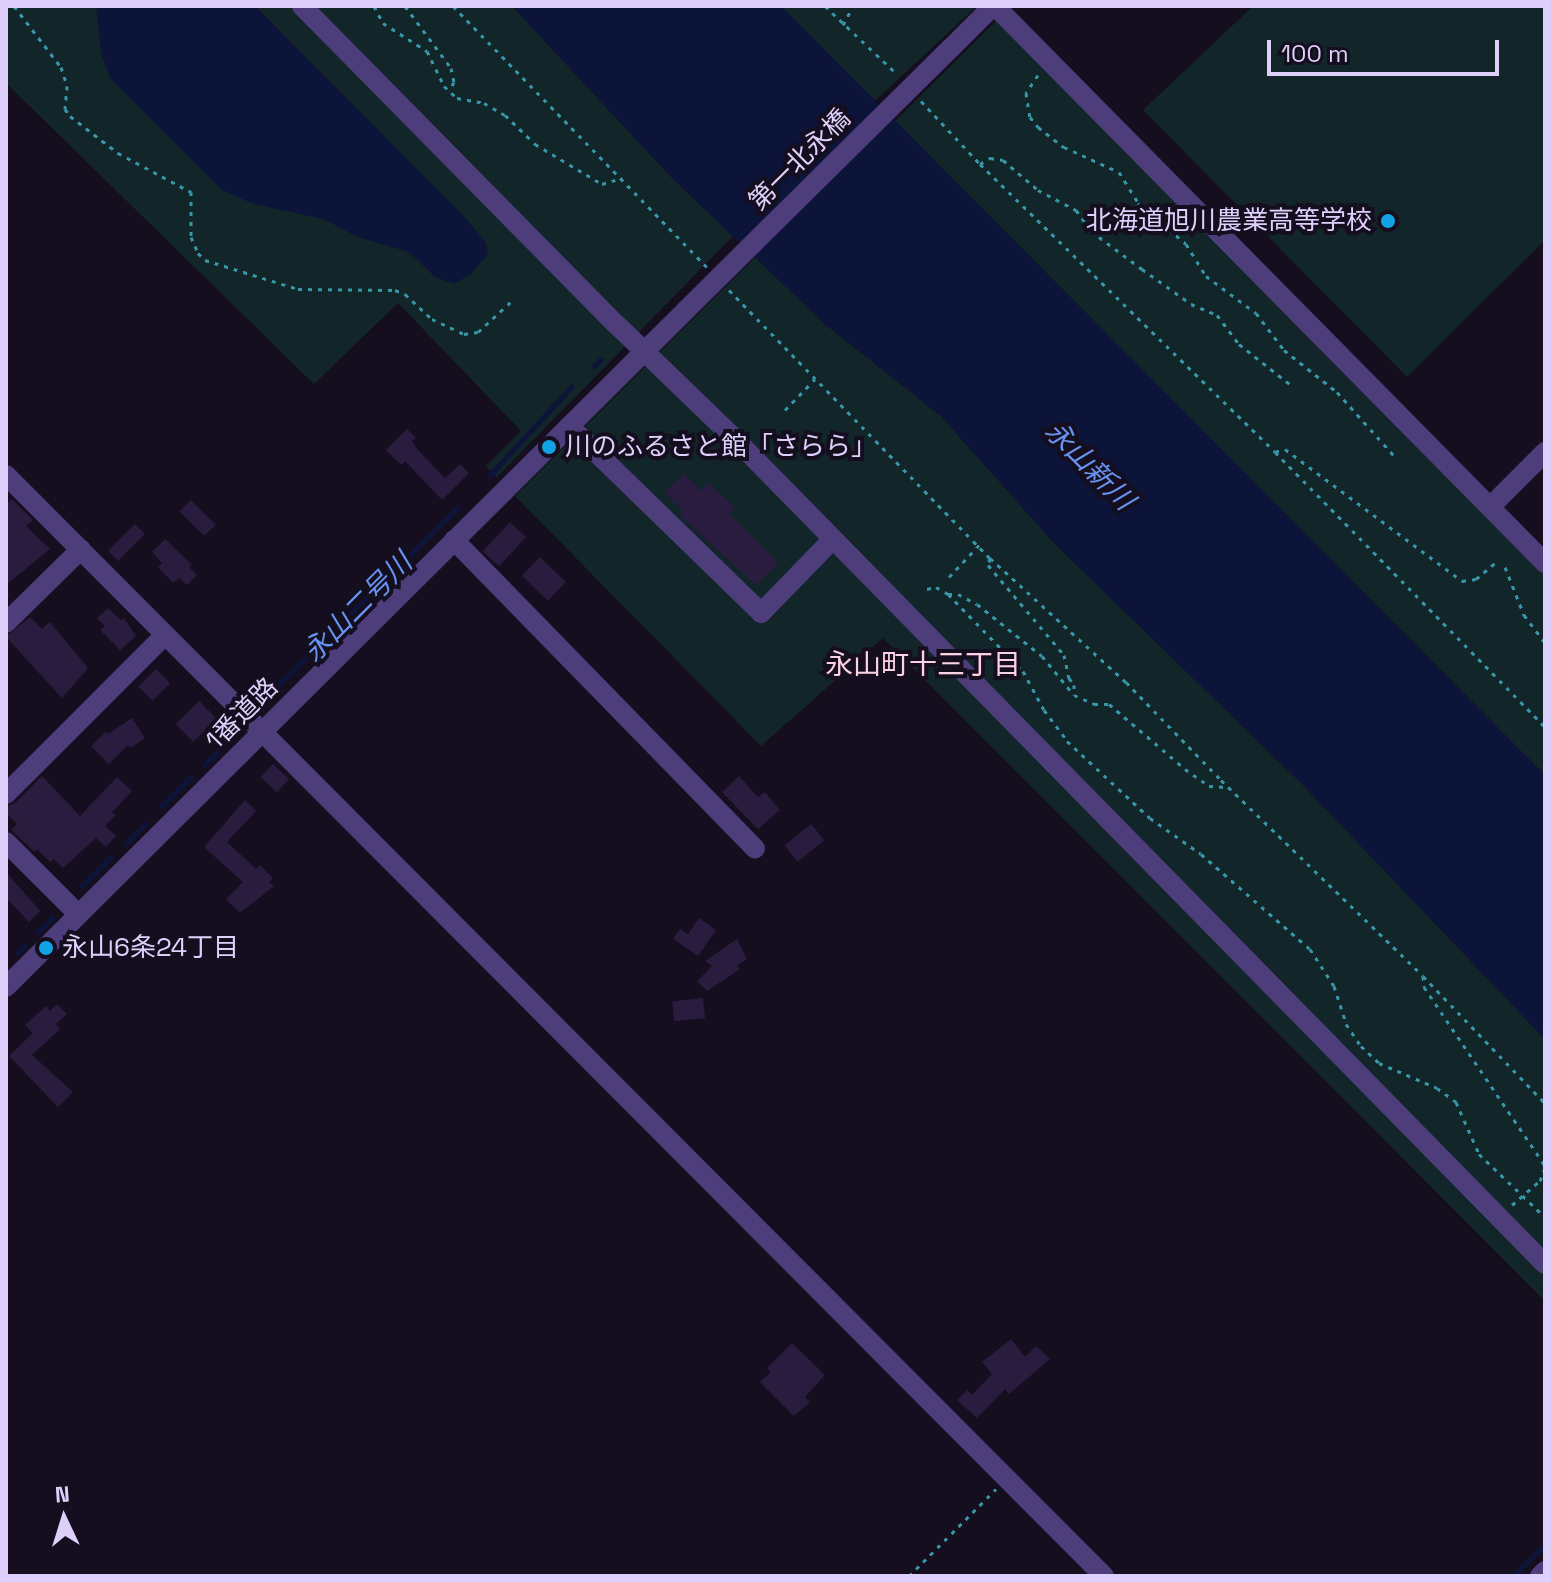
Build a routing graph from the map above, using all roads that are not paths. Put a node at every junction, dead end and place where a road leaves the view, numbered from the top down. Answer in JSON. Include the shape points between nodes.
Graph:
{"nodes":[{"id":1,"x":302,"y":6,"type":"edge"},
{"id":2,"x":994,"y":6,"type":"edge"},
{"id":3,"x":686,"y":310,"type":"joint"},
{"id":4,"x":644,"y":351,"type":"junction"},
{"id":5,"x":569,"y":426,"type":"junction"},
{"id":6,"x":1545,"y":452,"type":"edge"},
{"id":7,"x":6,"y":475,"type":"edge"},
{"id":8,"x":1490,"y":507,"type":"junction"},
{"id":9,"x":454,"y":540,"type":"junction"},
{"id":10,"x":831,"y":541,"type":"junction"},
{"id":11,"x":81,"y":549,"type":"junction"},
{"id":12,"x":1545,"y":563,"type":"edge"},
{"id":13,"x":6,"y":623,"type":"edge"},
{"id":14,"x":165,"y":635,"type":"junction"},
{"id":15,"x":261,"y":730,"type":"junction"},
{"id":16,"x":6,"y":794,"type":"edge"},
{"id":17,"x":6,"y":842,"type":"edge"},
{"id":18,"x":755,"y":848,"type":"dead end"},
{"id":19,"x":77,"y":913,"type":"junction"},
{"id":20,"x":6,"y":987,"type":"edge"},
{"id":21,"x":1545,"y":1264,"type":"edge"},
{"id":22,"x":1545,"y":1571,"type":"edge"},
{"id":23,"x":1104,"y":1576,"type":"edge"},
{"id":24,"x":1540,"y":1576,"type":"edge"}],
"edges":[{"from":1,"to":4,"type":"street"},
{"from":2,"to":3,"type":"street","name":"第一北永橋","bridge":true},
{"from":2,"to":8,"type":"street"},
{"from":3,"to":4,"type":"street","name":"1番道路"},
{"from":4,"to":5,"type":"street","name":"1番道路"},
{"from":4,"to":10,"type":"street"},
{"from":5,"to":9,"type":"street","name":"1番道路"},
{"from":5,"to":10,"type":"street","via":[[761,613]]},
{"from":6,"to":8,"type":"street"},
{"from":7,"to":11,"type":"street"},
{"from":8,"to":12,"type":"street"},
{"from":9,"to":15,"type":"street","name":"1番道路"},
{"from":9,"to":18,"type":"street"},
{"from":10,"to":21,"type":"street"},
{"from":11,"to":13,"type":"street"},
{"from":11,"to":14,"type":"street"},
{"from":14,"to":15,"type":"street"},
{"from":14,"to":16,"type":"street"},
{"from":15,"to":19,"type":"street","name":"1番道路"},
{"from":15,"to":23,"type":"street"},
{"from":17,"to":19,"type":"street"},
{"from":19,"to":20,"type":"street","name":"1番道路"},
{"from":22,"to":24,"type":"street"}]}
